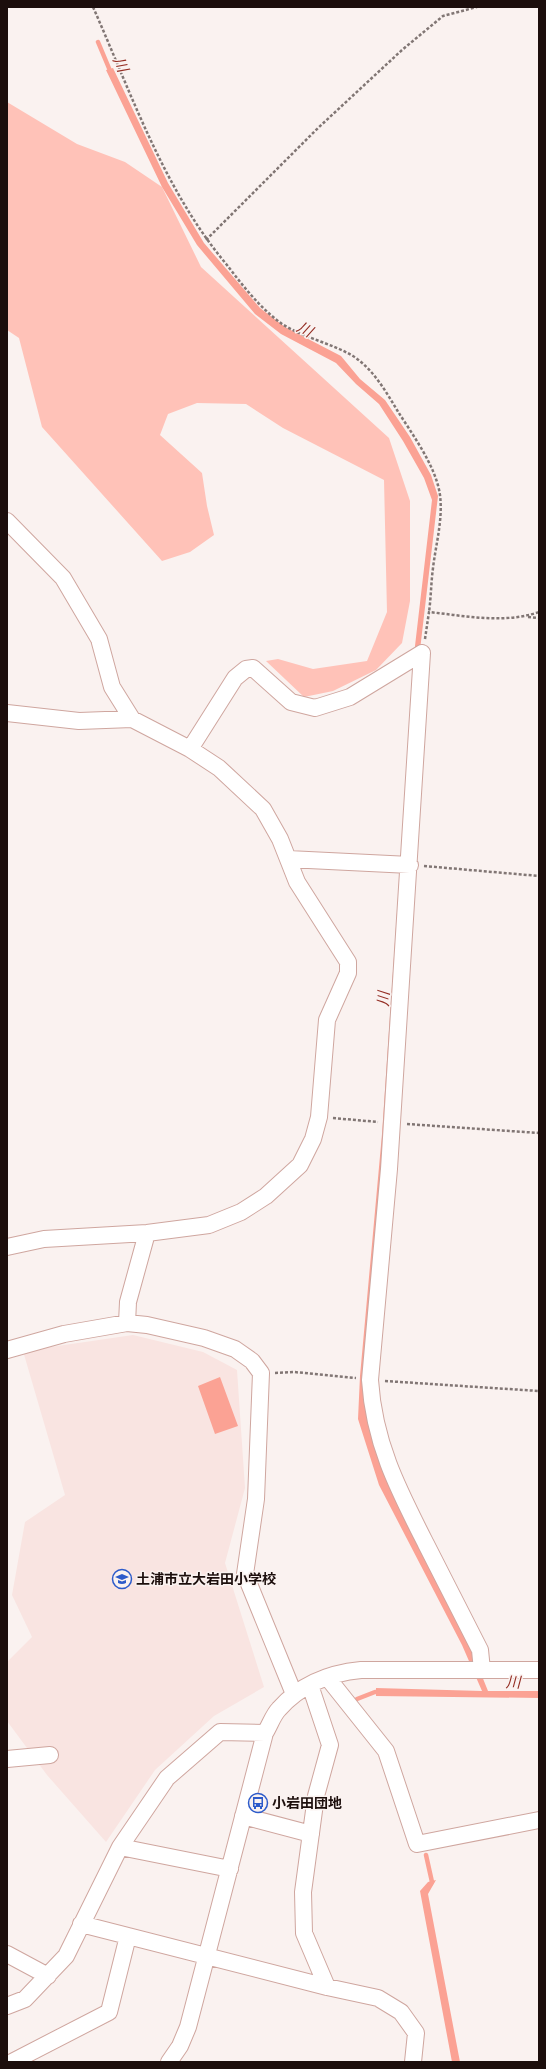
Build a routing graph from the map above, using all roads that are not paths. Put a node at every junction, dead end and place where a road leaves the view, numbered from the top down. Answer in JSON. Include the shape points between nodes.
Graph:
{"nodes":[{"id":1,"x":7,"y":521,"type":"edge"},
{"id":2,"x":7,"y":713,"type":"edge"},
{"id":3,"x":132,"y":719,"type":"junction"},
{"id":4,"x":190,"y":749,"type":"junction"},
{"id":5,"x":288,"y":859,"type":"junction"},
{"id":6,"x":410,"y":865,"type":"junction"},
{"id":7,"x":147,"y":1233,"type":"junction"},
{"id":8,"x":7,"y":1247,"type":"edge"},
{"id":9,"x":127,"y":1323,"type":"junction"},
{"id":10,"x":7,"y":1350,"type":"edge"},
{"id":11,"x":482,"y":1670,"type":"junction"},
{"id":12,"x":539,"y":1670,"type":"edge"},
{"id":13,"x":327,"y":1677,"type":"junction"},
{"id":14,"x":310,"y":1685,"type":"junction"},
{"id":15,"x":294,"y":1694,"type":"junction"},
{"id":16,"x":265,"y":1732,"type":"junction"},
{"id":17,"x":50,"y":1755,"type":"dead end"},
{"id":18,"x":7,"y":1759,"type":"edge"},
{"id":19,"x":243,"y":1816,"type":"junction"},
{"id":20,"x":539,"y":1820,"type":"edge"},
{"id":21,"x":311,"y":1834,"type":"junction"},
{"id":22,"x":120,"y":1847,"type":"junction"},
{"id":23,"x":230,"y":1869,"type":"junction"},
{"id":24,"x":81,"y":1924,"type":"junction"},
{"id":25,"x":128,"y":1936,"type":"junction"},
{"id":26,"x":7,"y":1954,"type":"edge"},
{"id":27,"x":206,"y":1956,"type":"junction"},
{"id":28,"x":48,"y":1976,"type":"junction"},
{"id":29,"x":327,"y":1987,"type":"junction"},
{"id":30,"x":7,"y":2006,"type":"edge"},
{"id":31,"x":12,"y":2062,"type":"edge"},
{"id":32,"x":169,"y":2062,"type":"edge"},
{"id":33,"x":413,"y":2062,"type":"edge"}],
"edges":[{"from":1,"to":3,"type":"street","via":[[63,578],[99,639],[112,687]]},
{"from":2,"to":3,"type":"street","via":[[79,720]]},
{"from":3,"to":4,"type":"street"},
{"from":4,"to":5,"type":"street","via":[[219,768],[263,809]]},
{"from":4,"to":6,"type":"street","via":[[231,683],[246,669],[253,668],[291,702],[315,708],[350,697],[422,653]]},
{"from":5,"to":6,"type":"street"},
{"from":5,"to":7,"type":"street","via":[[297,882],[348,962],[348,973],[326,1020],[319,1117],[314,1139],[300,1165],[266,1196],[241,1212],[209,1225]]},
{"from":6,"to":11,"type":"street","via":[[392,1123],[370,1380],[372,1406],[385,1457],[398,1489],[480,1650]]},
{"from":7,"to":8,"type":"street","via":[[44,1239]]},
{"from":7,"to":9,"type":"street","via":[[128,1302]]},
{"from":9,"to":10,"type":"street","via":[[64,1334]]},
{"from":9,"to":15,"type":"street","via":[[204,1338],[234,1349],[252,1361],[261,1373],[256,1499],[245,1574]]},
{"from":11,"to":12,"type":"street"},
{"from":11,"to":13,"type":"street","via":[[361,1670]]},
{"from":13,"to":14,"type":"street"},
{"from":13,"to":20,"type":"street","via":[[386,1751],[417,1844]]},
{"from":14,"to":15,"type":"street"},
{"from":14,"to":21,"type":"street","via":[[330,1745],[316,1796]]},
{"from":15,"to":16,"type":"street","via":[[278,1710]]},
{"from":16,"to":19,"type":"street"},
{"from":16,"to":22,"type":"street","via":[[220,1732],[167,1778]]},
{"from":17,"to":18,"type":"street"},
{"from":19,"to":21,"type":"street"},
{"from":19,"to":23,"type":"street"},
{"from":21,"to":29,"type":"street","via":[[303,1892],[304,1933]]},
{"from":22,"to":23,"type":"street"},
{"from":22,"to":24,"type":"street"},
{"from":23,"to":27,"type":"street"},
{"from":24,"to":25,"type":"street"},
{"from":24,"to":28,"type":"street","via":[[66,1956]]},
{"from":25,"to":27,"type":"street"},
{"from":25,"to":31,"type":"street","via":[[109,2012]]},
{"from":26,"to":28,"type":"street"},
{"from":27,"to":29,"type":"street"},
{"from":27,"to":32,"type":"street","via":[[188,2027],[180,2046]]},
{"from":28,"to":30,"type":"street","via":[[25,1999]]},
{"from":29,"to":33,"type":"street","via":[[378,1998],[401,2012],[416,2034]]}]}
